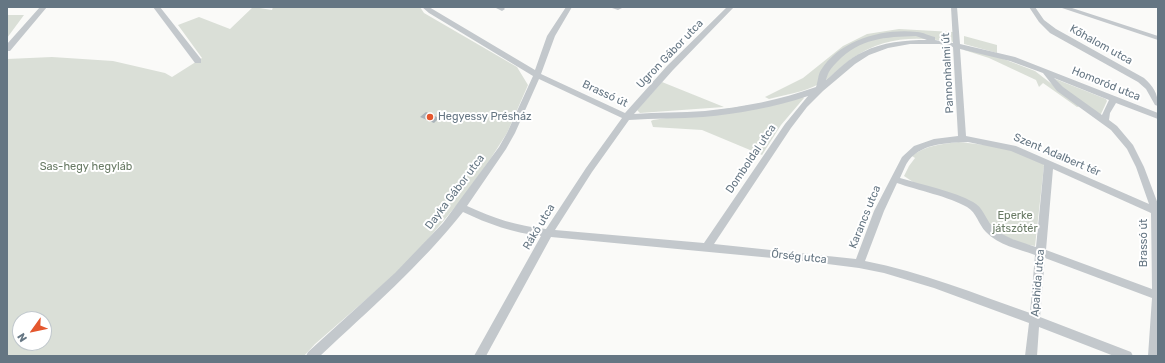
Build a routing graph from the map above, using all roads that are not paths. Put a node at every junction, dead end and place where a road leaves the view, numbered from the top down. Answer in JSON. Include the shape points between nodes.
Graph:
{"nodes":[{"id":1,"x":44,"y":7,"type":"edge"},
{"id":2,"x":156,"y":7,"type":"edge"},
{"id":3,"x":425,"y":7,"type":"edge"},
{"id":4,"x":569,"y":7,"type":"edge"},
{"id":5,"x":612,"y":7,"type":"edge"},
{"id":6,"x":620,"y":7,"type":"edge"},
{"id":7,"x":731,"y":7,"type":"edge"},
{"id":8,"x":954,"y":7,"type":"edge"},
{"id":9,"x":1032,"y":7,"type":"edge"},
{"id":10,"x":1062,"y":7,"type":"edge"},
{"id":11,"x":1158,"y":38,"type":"edge"},
{"id":12,"x":940,"y":42,"type":"junction"},
{"id":13,"x":957,"y":46,"type":"junction"},
{"id":14,"x":7,"y":49,"type":"edge"},
{"id":15,"x":198,"y":61,"type":"dead end"},
{"id":16,"x":1046,"y":72,"type":"junction"},
{"id":17,"x":537,"y":75,"type":"junction"},
{"id":18,"x":820,"y":89,"type":"junction"},
{"id":19,"x":1114,"y":99,"type":"junction"},
{"id":20,"x":1158,"y":103,"type":"edge"},
{"id":21,"x":1158,"y":116,"type":"edge"},
{"id":22,"x":627,"y":117,"type":"junction"},
{"id":23,"x":1105,"y":121,"type":"junction"},
{"id":24,"x":962,"y":138,"type":"junction"},
{"id":25,"x":1049,"y":163,"type":"junction"},
{"id":26,"x":894,"y":179,"type":"junction"},
{"id":27,"x":461,"y":207,"type":"junction"},
{"id":28,"x":1157,"y":212,"type":"edge"},
{"id":29,"x":548,"y":233,"type":"junction"},
{"id":30,"x":707,"y":247,"type":"junction"},
{"id":31,"x":1040,"y":253,"type":"junction"},
{"id":32,"x":859,"y":264,"type":"junction"},
{"id":33,"x":1157,"y":295,"type":"junction"},
{"id":34,"x":1035,"y":320,"type":"junction"},
{"id":35,"x":312,"y":356,"type":"edge"},
{"id":36,"x":480,"y":356,"type":"edge"},
{"id":37,"x":1031,"y":356,"type":"edge"},
{"id":38,"x":1127,"y":356,"type":"edge"},
{"id":39,"x":1154,"y":356,"type":"edge"}],
"edges":[{"from":1,"to":14,"type":"street"},
{"from":2,"to":15,"type":"street"},
{"from":3,"to":17,"type":"street","name":"Brassó út"},
{"from":4,"to":17,"type":"street","name":"Dayka Gábor utca","via":[[551,36]]},
{"from":5,"to":6,"type":"street"},
{"from":7,"to":22,"type":"street","name":"Ugron Gábor utca","via":[[670,68]]},
{"from":8,"to":13,"type":"street","name":"Pannonhalmi út"},
{"from":9,"to":20,"type":"street","name":"Kőhalom utca","via":[[1041,21],[1053,31],[1141,80],[1149,87]]},
{"from":10,"to":11,"type":"street"},
{"from":12,"to":13,"type":"street","name":"Brassó út"},
{"from":12,"to":18,"type":"street","name":"Brassó út","via":[[910,42],[866,53]]},
{"from":12,"to":18,"type":"street","name":"Brassó út","via":[[917,34],[900,33],[857,43],[844,50],[824,70]]},
{"from":13,"to":16,"type":"street","name":"Brassó út","via":[[1005,57]]},
{"from":13,"to":24,"type":"street","name":"Pannonhalmi út"},
{"from":16,"to":19,"type":"street","name":"Homoród utca"},
{"from":16,"to":23,"type":"street","name":"Brassó út","via":[[1060,89]]},
{"from":17,"to":22,"type":"street","name":"Brassó út"},
{"from":17,"to":27,"type":"street","name":"Dayka Gábor utca","via":[[502,149]]},
{"from":18,"to":22,"type":"street","name":"Brassó út","via":[[794,98],[748,108],[703,114]]},
{"from":18,"to":30,"type":"street","name":"Domboldal utca","via":[[788,126]]},
{"from":19,"to":21,"type":"street","name":"Homoród utca"},
{"from":19,"to":23,"type":"street","via":[[1106,113]]},
{"from":22,"to":29,"type":"street","name":"Rákó utca"},
{"from":23,"to":28,"type":"street","name":"Brassó út","via":[[1123,137],[1134,154]]},
{"from":24,"to":25,"type":"street","name":"Szent Adalbert tér","via":[[1013,148]]},
{"from":24,"to":26,"type":"street","name":"Szent Adalbert tér","via":[[934,142],[917,148],[905,159]]},
{"from":25,"to":28,"type":"street","name":"Szent Adalbert tér"},
{"from":25,"to":31,"type":"street","name":"Apahida utca"},
{"from":26,"to":31,"type":"street","via":[[971,205],[993,233]]},
{"from":26,"to":32,"type":"street","name":"Karancs utca"},
{"from":27,"to":29,"type":"street","name":"Őrség utca","via":[[492,221]]},
{"from":27,"to":35,"type":"street","name":"Dayka Gábor utca","via":[[399,276]]},
{"from":28,"to":33,"type":"street","name":"Brassó út"},
{"from":29,"to":30,"type":"street","name":"Őrség utca"},
{"from":29,"to":36,"type":"street","name":"Rákó utca"},
{"from":30,"to":32,"type":"street","name":"Őrség utca"},
{"from":31,"to":33,"type":"street"},
{"from":31,"to":34,"type":"street","name":"Apahida utca"},
{"from":32,"to":34,"type":"street","name":"Őrség utca","via":[[921,280]]},
{"from":33,"to":39,"type":"street","name":"Brassó út"},
{"from":34,"to":37,"type":"street","name":"Apahida utca"},
{"from":34,"to":38,"type":"street","name":"Őrség utca"}]}
